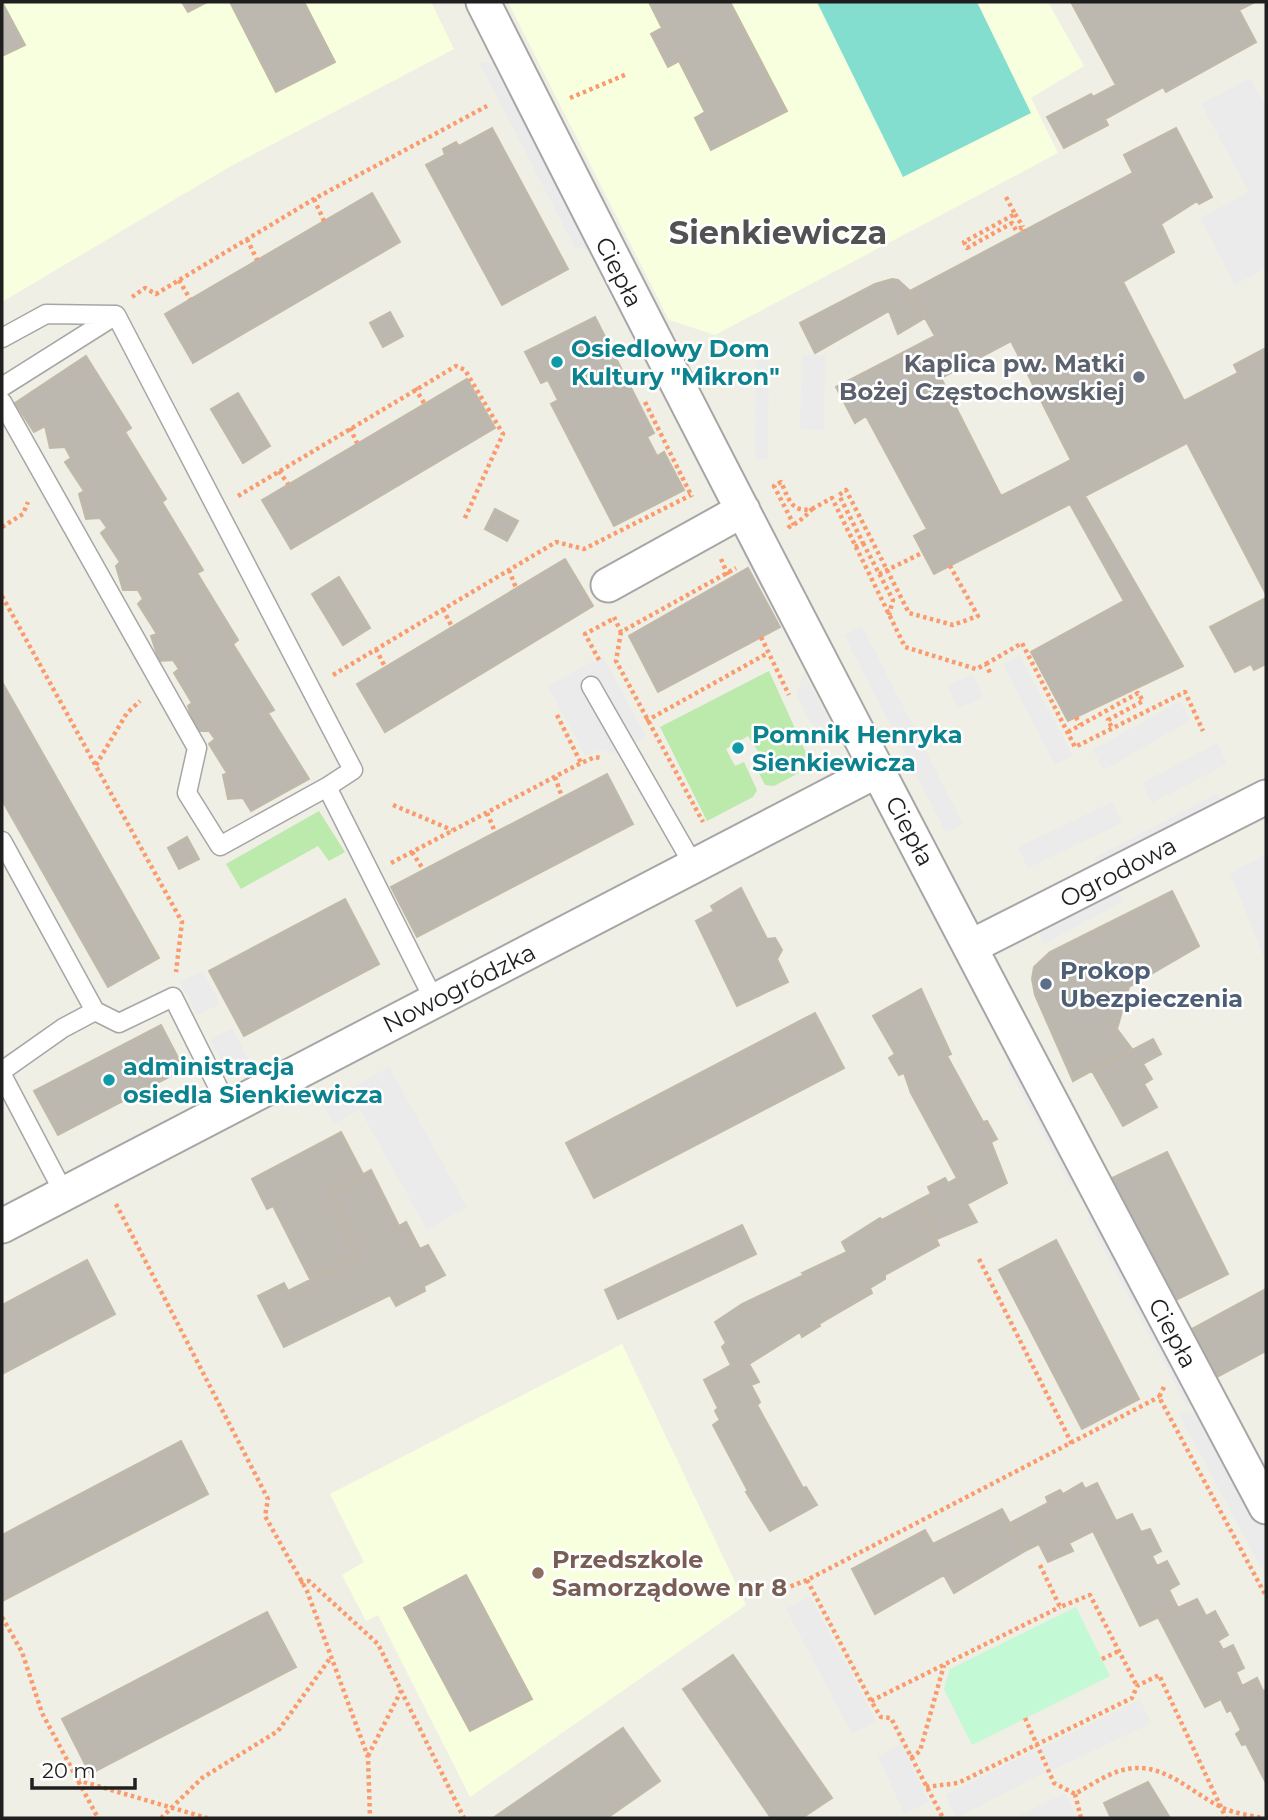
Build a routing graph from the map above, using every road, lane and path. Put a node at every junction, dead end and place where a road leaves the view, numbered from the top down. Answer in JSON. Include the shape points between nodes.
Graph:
{"nodes":[{"id":1,"x":483,"y":2,"type":"edge"},
{"id":2,"x":627,"y":74,"type":"dead end"},
{"id":3,"x":559,"y":103,"type":"dead end"},
{"id":4,"x":487,"y":106,"type":"dead end"},
{"id":5,"x":1006,"y":197,"type":"dead end"},
{"id":6,"x":314,"y":199,"type":"junction"},
{"id":7,"x":1015,"y":214,"type":"junction"},
{"id":8,"x":324,"y":221,"type":"dead end"},
{"id":9,"x":247,"y":239,"type":"junction"},
{"id":10,"x":257,"y":260,"type":"dead end"},
{"id":11,"x":179,"y":280,"type":"junction"},
{"id":12,"x":191,"y":299,"type":"dead end"},
{"id":13,"x":116,"y":315,"type":"junction"},
{"id":14,"x":2,"y":338,"type":"edge"},
{"id":15,"x":2,"y":387,"type":"edge"},
{"id":16,"x":415,"y":388,"type":"junction"},
{"id":17,"x":2,"y":402,"type":"edge"},
{"id":18,"x":424,"y":403,"type":"dead end"},
{"id":19,"x":350,"y":428,"type":"junction"},
{"id":20,"x":357,"y":443,"type":"dead end"},
{"id":21,"x":279,"y":471,"type":"junction"},
{"id":22,"x":288,"y":484,"type":"dead end"},
{"id":23,"x":691,"y":495,"type":"dead end"},
{"id":24,"x":217,"y":509,"type":"junction"},
{"id":25,"x":812,"y":509,"type":"junction"},
{"id":26,"x":743,"y":510,"type":"junction"},
{"id":27,"x":464,"y":520,"type":"dead end"},
{"id":28,"x":863,"y":543,"type":"junction"},
{"id":29,"x":855,"y":547,"type":"junction"},
{"id":30,"x":922,"y":553,"type":"dead end"},
{"id":31,"x":950,"y":566,"type":"dead end"},
{"id":32,"x":509,"y":570,"type":"junction"},
{"id":33,"x":888,"y":570,"type":"junction"},
{"id":34,"x":879,"y":573,"type":"junction"},
{"id":35,"x":608,"y":586,"type":"dead end"},
{"id":36,"x":516,"y":588,"type":"dead end"},
{"id":37,"x":2,"y":596,"type":"edge"},
{"id":38,"x":443,"y":609,"type":"junction"},
{"id":39,"x":889,"y":615,"type":"junction"},
{"id":40,"x":615,"y":618,"type":"dead end"},
{"id":41,"x":452,"y":627,"type":"dead end"},
{"id":42,"x":621,"y":632,"type":"dead end"},
{"id":43,"x":761,"y":637,"type":"dead end"},
{"id":44,"x":376,"y":649,"type":"junction"},
{"id":45,"x":768,"y":653,"type":"junction"},
{"id":46,"x":356,"y":661,"type":"dead end"},
{"id":47,"x":986,"y":664,"type":"junction"},
{"id":48,"x":602,"y":665,"type":"dead end"},
{"id":49,"x":385,"y":667,"type":"dead end"},
{"id":50,"x":991,"y":675,"type":"dead end"},
{"id":51,"x":159,"y":685,"type":"junction"},
{"id":52,"x":591,"y":686,"type":"dead end"},
{"id":53,"x":789,"y":695,"type":"dead end"},
{"id":54,"x":556,"y":715,"type":"dead end"},
{"id":55,"x":1076,"y":717,"type":"dead end"},
{"id":56,"x":646,"y":721,"type":"junction"},
{"id":57,"x":1080,"y":725,"type":"junction"},
{"id":58,"x":1112,"y":729,"type":"junction"},
{"id":59,"x":1203,"y":731,"type":"dead end"},
{"id":60,"x":1068,"y":732,"type":"junction"},
{"id":61,"x":603,"y":758,"type":"dead end"},
{"id":62,"x":581,"y":763,"type":"junction"},
{"id":63,"x":96,"y":766,"type":"junction"},
{"id":64,"x":878,"y":770,"type":"junction"},
{"id":65,"x":555,"y":777,"type":"junction"},
{"id":66,"x":327,"y":787,"type":"junction"},
{"id":67,"x":562,"y":797,"type":"dead end"},
{"id":68,"x":1266,"y":797,"type":"edge"},
{"id":69,"x":393,"y":805,"type":"dead end"},
{"id":70,"x":487,"y":813,"type":"junction"},
{"id":71,"x":713,"y":828,"type":"dead end"},
{"id":72,"x":453,"y":830,"type":"junction"},
{"id":73,"x":495,"y":832,"type":"dead end"},
{"id":74,"x":2,"y":841,"type":"edge"},
{"id":75,"x":412,"y":852,"type":"junction"},
{"id":76,"x":694,"y":866,"type":"junction"},
{"id":77,"x":423,"y":869,"type":"dead end"},
{"id":78,"x":372,"y":873,"type":"junction"},
{"id":79,"x":970,"y":947,"type":"junction"},
{"id":80,"x":173,"y":997,"type":"junction"},
{"id":81,"x":435,"y":1000,"type":"junction"},
{"id":82,"x":94,"y":1011,"type":"junction"},
{"id":83,"x":2,"y":1073,"type":"edge"},
{"id":84,"x":228,"y":1107,"type":"junction"},
{"id":85,"x":64,"y":1194,"type":"junction"},
{"id":86,"x":113,"y":1200,"type":"dead end"},
{"id":87,"x":2,"y":1226,"type":"edge"},
{"id":88,"x":979,"y":1259,"type":"dead end"},
{"id":89,"x":1159,"y":1397,"type":"dead end"},
{"id":90,"x":1072,"y":1444,"type":"junction"},
{"id":91,"x":1266,"y":1507,"type":"edge"},
{"id":92,"x":1040,"y":1565,"type":"dead end"},
{"id":93,"x":807,"y":1580,"type":"junction"},
{"id":94,"x":300,"y":1582,"type":"junction"},
{"id":95,"x":771,"y":1594,"type":"dead end"},
{"id":96,"x":1060,"y":1607,"type":"junction"},
{"id":97,"x":2,"y":1617,"type":"edge"},
{"id":98,"x":1119,"y":1651,"type":"junction"},
{"id":99,"x":331,"y":1657,"type":"junction"},
{"id":100,"x":1102,"y":1659,"type":"dead end"},
{"id":101,"x":944,"y":1664,"type":"junction"},
{"id":102,"x":1137,"y":1686,"type":"junction"},
{"id":103,"x":401,"y":1691,"type":"junction"},
{"id":104,"x":870,"y":1701,"type":"junction"},
{"id":105,"x":1026,"y":1718,"type":"dead end"},
{"id":106,"x":1037,"y":1745,"type":"junction"},
{"id":107,"x":368,"y":1757,"type":"junction"},
{"id":108,"x":911,"y":1758,"type":"junction"},
{"id":109,"x":76,"y":1780,"type":"junction"},
{"id":110,"x":926,"y":1787,"type":"junction"},
{"id":111,"x":1075,"y":1794,"type":"junction"},
{"id":112,"x":1220,"y":1807,"type":"junction"},
{"id":113,"x":171,"y":1808,"type":"junction"},
{"id":114,"x":98,"y":1818,"type":"edge"},
{"id":115,"x":161,"y":1818,"type":"edge"},
{"id":116,"x":207,"y":1818,"type":"edge"},
{"id":117,"x":370,"y":1818,"type":"edge"},
{"id":118,"x":464,"y":1818,"type":"edge"},
{"id":119,"x":943,"y":1818,"type":"edge"},
{"id":120,"x":1081,"y":1818,"type":"edge"},
{"id":121,"x":1226,"y":1818,"type":"edge"},
{"id":122,"x":1262,"y":1818,"type":"edge"}],
"edges":[{"from":1,"to":26,"type":"street","name":"Ciepła"},
{"from":2,"to":3,"type":"path"},
{"from":4,"to":6,"type":"path"},
{"from":5,"to":7,"type":"path"},
{"from":6,"to":8,"type":"path"},
{"from":6,"to":9,"type":"path"},
{"from":7,"to":7,"type":"path","via":[[1023,229],[1016,230],[1012,223],[967,248],[964,242]]},
{"from":9,"to":10,"type":"path"},
{"from":9,"to":11,"type":"path"},
{"from":11,"to":12,"type":"path"},
{"from":11,"to":13,"type":"path","via":[[156,294],[145,288],[120,304]]},
{"from":13,"to":14,"type":"lane","via":[[47,314]]},
{"from":13,"to":15,"type":"lane"},
{"from":13,"to":24,"type":"lane"},
{"from":16,"to":18,"type":"path"},
{"from":16,"to":19,"type":"path"},
{"from":16,"to":27,"type":"path","via":[[456,366],[465,370],[503,434]]},
{"from":17,"to":51,"type":"lane"},
{"from":19,"to":20,"type":"path"},
{"from":19,"to":21,"type":"path"},
{"from":21,"to":22,"type":"path"},
{"from":21,"to":24,"type":"path"},
{"from":23,"to":32,"type":"path","via":[[584,548],[556,542]]},
{"from":24,"to":66,"type":"lane","via":[[353,770]]},
{"from":25,"to":25,"type":"path","via":[[794,525],[774,486],[781,482],[793,508]]},
{"from":25,"to":29,"type":"path","via":[[832,498]]},
{"from":26,"to":35,"type":"street"},
{"from":26,"to":64,"type":"street","name":"Ciepła"},
{"from":28,"to":29,"type":"path"},
{"from":28,"to":33,"type":"path","via":[[839,495],[846,490]]},
{"from":28,"to":34,"type":"path"},
{"from":29,"to":39,"type":"path"},
{"from":30,"to":33,"type":"path"},
{"from":31,"to":33,"type":"path","via":[[978,616],[957,625],[909,613]]},
{"from":32,"to":36,"type":"path"},
{"from":32,"to":38,"type":"path"},
{"from":33,"to":34,"type":"path"},
{"from":34,"to":39,"type":"path","via":[[892,600]]},
{"from":37,"to":63,"type":"path"},
{"from":38,"to":41,"type":"path"},
{"from":38,"to":44,"type":"path"},
{"from":39,"to":47,"type":"path","via":[[905,647],[976,669]]},
{"from":40,"to":48,"type":"path","via":[[585,634]]},
{"from":42,"to":56,"type":"path","via":[[616,661]]},
{"from":43,"to":45,"type":"path"},
{"from":44,"to":46,"type":"path"},
{"from":44,"to":49,"type":"path"},
{"from":45,"to":53,"type":"path"},
{"from":45,"to":56,"type":"path"},
{"from":47,"to":50,"type":"path"},
{"from":47,"to":60,"type":"path","via":[[1022,643]]},
{"from":51,"to":63,"type":"path","via":[[127,713]]},
{"from":51,"to":66,"type":"lane","via":[[197,748],[187,793],[220,846]]},
{"from":52,"to":76,"type":"lane"},
{"from":54,"to":62,"type":"path"},
{"from":55,"to":57,"type":"path"},
{"from":56,"to":71,"type":"path","via":[[702,822]]},
{"from":57,"to":58,"type":"path","via":[[1138,694],[1143,701],[1108,720]]},
{"from":57,"to":60,"type":"path"},
{"from":58,"to":59,"type":"path","via":[[1185,692]]},
{"from":58,"to":60,"type":"path","via":[[1075,747]]},
{"from":61,"to":62,"type":"path"},
{"from":62,"to":65,"type":"path"},
{"from":63,"to":80,"type":"path","via":[[182,922]]},
{"from":64,"to":76,"type":"street","name":"Nowogródzka"},
{"from":64,"to":79,"type":"street","name":"Ciepła"},
{"from":65,"to":67,"type":"path"},
{"from":65,"to":70,"type":"path"},
{"from":66,"to":78,"type":"lane"},
{"from":68,"to":79,"type":"street","name":"Ogrodowa"},
{"from":69,"to":72,"type":"path"},
{"from":70,"to":72,"type":"path"},
{"from":70,"to":73,"type":"path"},
{"from":72,"to":75,"type":"path"},
{"from":74,"to":82,"type":"lane"},
{"from":75,"to":77,"type":"path"},
{"from":75,"to":78,"type":"path"},
{"from":76,"to":81,"type":"street","name":"Nowogródzka"},
{"from":78,"to":81,"type":"lane"},
{"from":79,"to":91,"type":"street","name":"Ciepła"},
{"from":80,"to":82,"type":"lane","via":[[119,1023]]},
{"from":80,"to":84,"type":"lane"},
{"from":81,"to":84,"type":"street","name":"Nowogródzka"},
{"from":82,"to":83,"type":"lane"},
{"from":83,"to":85,"type":"lane"},
{"from":84,"to":85,"type":"street","name":"Nowogródzka"},
{"from":85,"to":87,"type":"street","name":"Nowogródzka"},
{"from":86,"to":94,"type":"path","via":[[268,1499],[265,1517]]},
{"from":88,"to":90,"type":"path"},
{"from":89,"to":90,"type":"path"},
{"from":90,"to":93,"type":"path"},
{"from":92,"to":96,"type":"path"},
{"from":93,"to":95,"type":"path"},
{"from":93,"to":104,"type":"path"},
{"from":94,"to":99,"type":"path"},
{"from":94,"to":103,"type":"path","via":[[309,1581],[378,1644]]},
{"from":96,"to":98,"type":"path","via":[[1090,1595]]},
{"from":96,"to":101,"type":"path"},
{"from":97,"to":109,"type":"path","via":[[22,1652],[42,1713]]},
{"from":98,"to":100,"type":"path"},
{"from":98,"to":102,"type":"path"},
{"from":99,"to":107,"type":"path"},
{"from":99,"to":113,"type":"path","via":[[278,1731],[201,1778]]},
{"from":101,"to":104,"type":"path"},
{"from":101,"to":108,"type":"path","via":[[920,1751]]},
{"from":102,"to":106,"type":"path","via":[[1132,1699]]},
{"from":102,"to":112,"type":"path","via":[[1159,1675]]},
{"from":103,"to":107,"type":"path"},
{"from":103,"to":118,"type":"path"},
{"from":104,"to":108,"type":"path","via":[[881,1717],[891,1718]]},
{"from":105,"to":106,"type":"path"},
{"from":106,"to":110,"type":"path","via":[[958,1783]]},
{"from":106,"to":111,"type":"path","via":[[1054,1783]]},
{"from":107,"to":117,"type":"path"},
{"from":108,"to":110,"type":"path"},
{"from":109,"to":113,"type":"path"},
{"from":109,"to":114,"type":"path"},
{"from":110,"to":119,"type":"path"},
{"from":111,"to":112,"type":"path","via":[[1129,1768],[1172,1775]]},
{"from":111,"to":120,"type":"path"},
{"from":112,"to":121,"type":"path"},
{"from":112,"to":122,"type":"path"},
{"from":113,"to":115,"type":"path"},
{"from":113,"to":116,"type":"path"}]}
